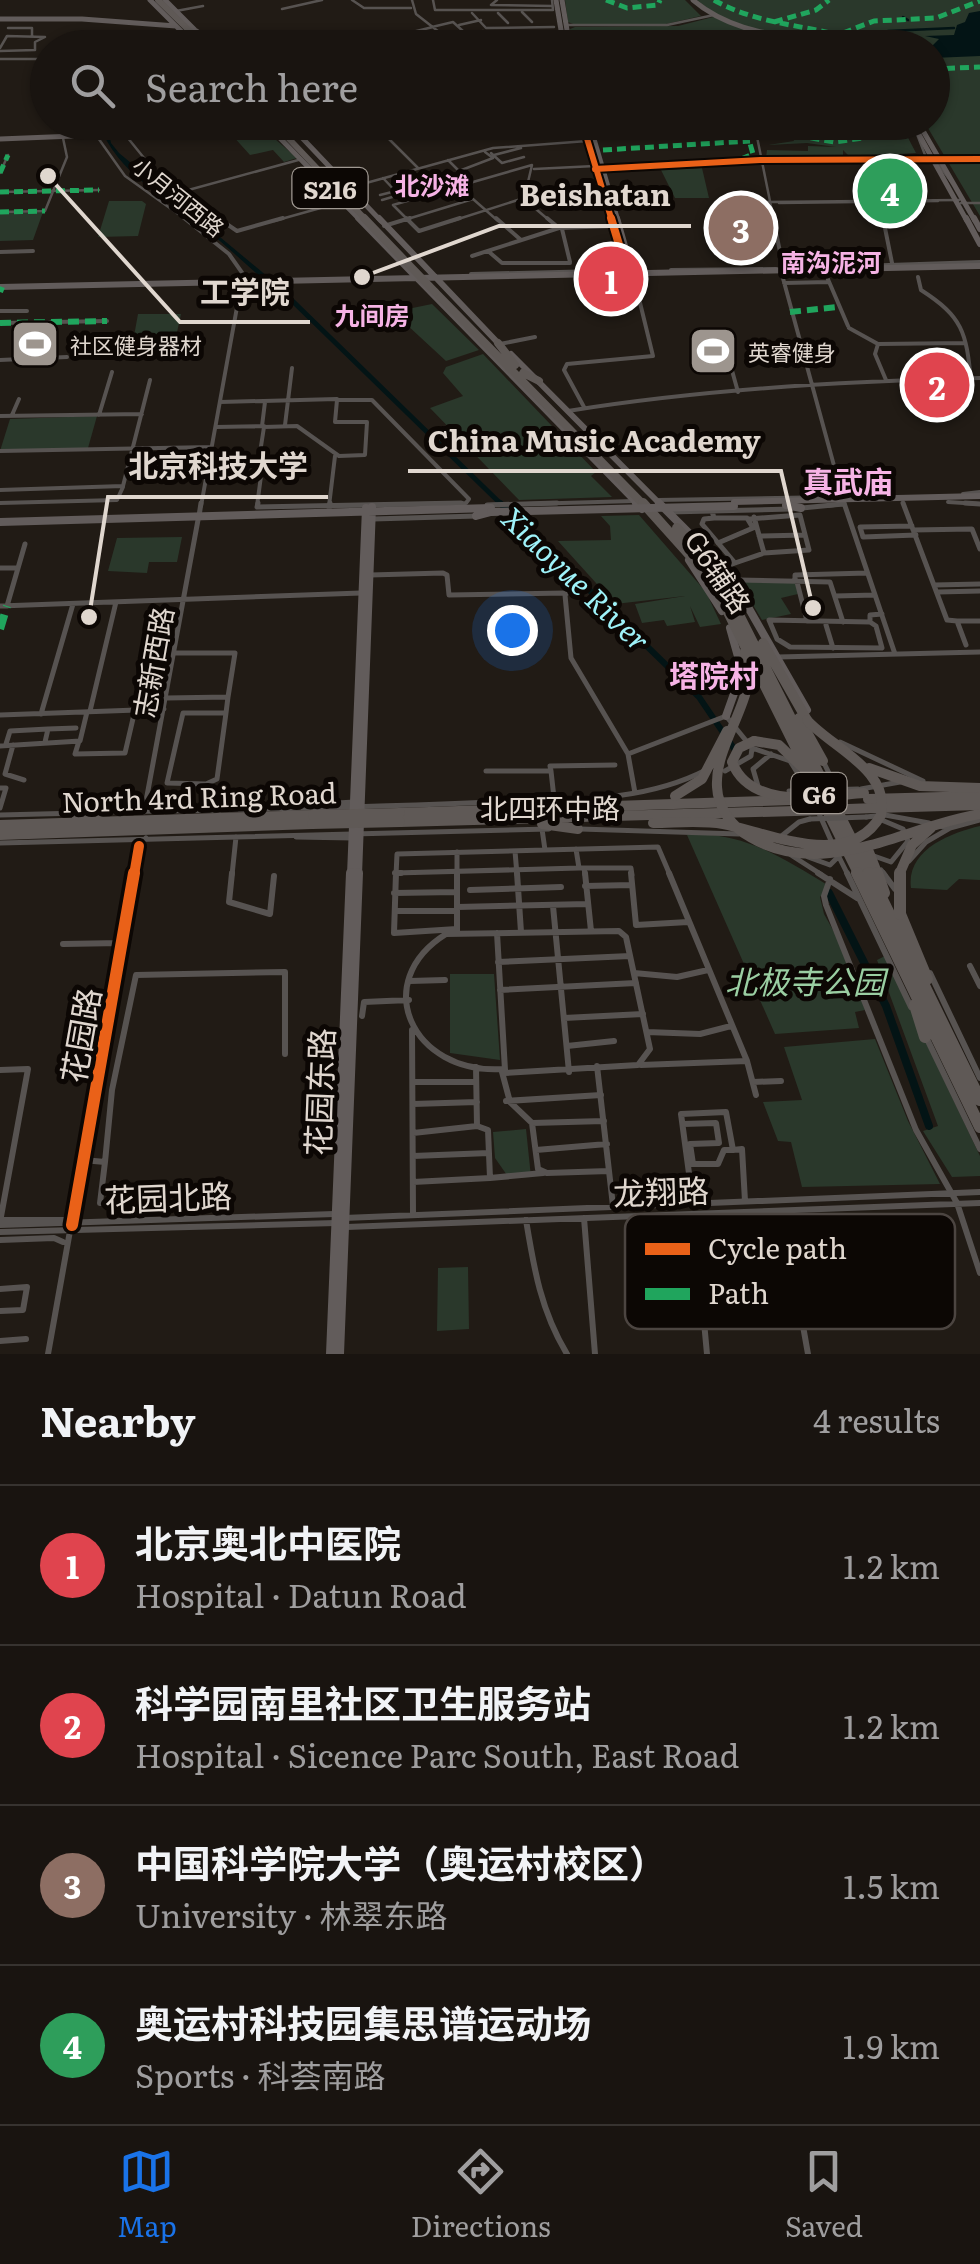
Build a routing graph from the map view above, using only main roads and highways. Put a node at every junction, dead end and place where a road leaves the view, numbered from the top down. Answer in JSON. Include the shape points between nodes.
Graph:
{"nodes":[{"id":1,"x":157,"y":0,"type":"edge"},
{"id":2,"x":691,"y":0,"type":"edge"},
{"id":3,"x":556,"y":2,"type":"edge"},
{"id":4,"x":48,"y":19,"type":"junction"},
{"id":5,"x":0,"y":20,"type":"edge"},
{"id":6,"x":176,"y":26,"type":"junction"},
{"id":7,"x":179,"y":30,"type":"edge"},
{"id":8,"x":182,"y":30,"type":"edge"},
{"id":9,"x":182,"y":30,"type":"edge"},
{"id":10,"x":195,"y":30,"type":"edge"},
{"id":11,"x":563,"y":30,"type":"edge"},
{"id":12,"x":566,"y":30,"type":"edge"},
{"id":13,"x":747,"y":30,"type":"edge"},
{"id":14,"x":30,"y":134,"type":"edge"},
{"id":15,"x":30,"y":137,"type":"edge"},
{"id":16,"x":0,"y":138,"type":"edge"},
{"id":17,"x":281,"y":140,"type":"edge"},
{"id":18,"x":294,"y":140,"type":"edge"},
{"id":19,"x":295,"y":140,"type":"edge"},
{"id":20,"x":298,"y":140,"type":"edge"},
{"id":21,"x":587,"y":140,"type":"edge"},
{"id":22,"x":591,"y":140,"type":"edge"},
{"id":23,"x":924,"y":140,"type":"edge"},
{"id":24,"x":305,"y":149,"type":"junction"},
{"id":25,"x":316,"y":154,"type":"junction"},
{"id":26,"x":936,"y":161,"type":"junction"},
{"id":27,"x":599,"y":171,"type":"junction"},
{"id":28,"x":344,"y":191,"type":"junction"},
{"id":29,"x":335,"y":192,"type":"joint"},
{"id":30,"x":959,"y":201,"type":"junction"},
{"id":31,"x":355,"y":208,"type":"junction"},
{"id":32,"x":361,"y":221,"type":"junction"},
{"id":33,"x":980,"y":229,"type":"edge"},
{"id":34,"x":980,"y":244,"type":"edge"},
{"id":35,"x":979,"y":264,"type":"edge"},
{"id":36,"x":412,"y":269,"type":"junction"},
{"id":37,"x":781,"y":269,"type":"junction"},
{"id":38,"x":630,"y":270,"type":"junction"},
{"id":39,"x":438,"y":282,"type":"junction"},
{"id":40,"x":0,"y":287,"type":"edge"},
{"id":41,"x":423,"y":288,"type":"junction"},
{"id":42,"x":499,"y":344,"type":"junction"},
{"id":43,"x":491,"y":355,"type":"junction"},
{"id":44,"x":517,"y":369,"type":"junction"},
{"id":45,"x":539,"y":381,"type":"junction"},
{"id":46,"x":599,"y":458,"type":"junction"},
{"id":47,"x":608,"y":476,"type":"junction"},
{"id":48,"x":779,"y":497,"type":"road end"},
{"id":49,"x":980,"y":498,"type":"edge"},
{"id":50,"x":947,"y":499,"type":"junction"},
{"id":51,"x":842,"y":502,"type":"junction"},
{"id":52,"x":734,"y":504,"type":"junction"},
{"id":53,"x":799,"y":504,"type":"junction"},
{"id":54,"x":449,"y":506,"type":"road end"},
{"id":55,"x":479,"y":506,"type":"road end"},
{"id":56,"x":491,"y":509,"type":"junction"},
{"id":57,"x":436,"y":510,"type":"junction"},
{"id":58,"x":786,"y":510,"type":"junction"},
{"id":59,"x":369,"y":514,"type":"junction"},
{"id":60,"x":476,"y":516,"type":"road end"},
{"id":61,"x":199,"y":518,"type":"junction"},
{"id":62,"x":0,"y":523,"type":"edge"},
{"id":63,"x":698,"y":541,"type":"joint"},
{"id":64,"x":690,"y":562,"type":"junction"},
{"id":65,"x":720,"y":572,"type":"junction"},
{"id":66,"x":726,"y":595,"type":"junction"},
{"id":67,"x":733,"y":616,"type":"junction"},
{"id":68,"x":748,"y":681,"type":"junction"},
{"id":69,"x":785,"y":704,"type":"junction"},
{"id":70,"x":726,"y":716,"type":"road end"},
{"id":71,"x":842,"y":754,"type":"junction"},
{"id":72,"x":823,"y":761,"type":"joint"},
{"id":73,"x":816,"y":786,"type":"junction"},
{"id":74,"x":980,"y":786,"type":"edge"},
{"id":75,"x":980,"y":796,"type":"edge"},
{"id":76,"x":792,"y":801,"type":"junction"},
{"id":77,"x":868,"y":802,"type":"junction"},
{"id":78,"x":980,"y":805,"type":"edge"},
{"id":79,"x":357,"y":806,"type":"junction"},
{"id":80,"x":522,"y":808,"type":"junction"},
{"id":81,"x":100,"y":812,"type":"road end"},
{"id":82,"x":397,"y":814,"type":"junction"},
{"id":83,"x":733,"y":814,"type":"junction"},
{"id":84,"x":980,"y":816,"type":"edge"},
{"id":85,"x":506,"y":819,"type":"junction"},
{"id":86,"x":810,"y":820,"type":"road end"},
{"id":87,"x":540,"y":824,"type":"junction"},
{"id":88,"x":0,"y":826,"type":"edge"},
{"id":89,"x":56,"y":828,"type":"junction"},
{"id":90,"x":578,"y":829,"type":"road end"},
{"id":91,"x":0,"y":835,"type":"edge"},
{"id":92,"x":96,"y":839,"type":"road end"},
{"id":93,"x":868,"y":852,"type":"road end"},
{"id":94,"x":864,"y":905,"type":"road end"},
{"id":95,"x":881,"y":924,"type":"junction"},
{"id":96,"x":905,"y":950,"type":"junction"},
{"id":97,"x":904,"y":971,"type":"junction"},
{"id":98,"x":925,"y":1036,"type":"road end"},
{"id":99,"x":976,"y":1075,"type":"edge"},
{"id":100,"x":980,"y":1100,"type":"edge"},
{"id":101,"x":980,"y":1127,"type":"edge"},
{"id":102,"x":341,"y":1220,"type":"junction"},
{"id":103,"x":331,"y":1354,"type":"edge"},
{"id":104,"x":339,"y":1354,"type":"edge"}],
"edges":[{"from":1,"to":6,"type":"main road"},
{"from":1,"to":8,"type":"highway"},
{"from":1,"to":9,"type":"highway"},
{"from":1,"to":10,"type":"main road"},
{"from":2,"to":13,"type":"main road"},
{"from":3,"to":11,"type":"main road"},
{"from":3,"to":12,"type":"main road"},
{"from":4,"to":5,"type":"main road"},
{"from":4,"to":5,"type":"main road"},
{"from":4,"to":6,"type":"main road"},
{"from":6,"to":7,"type":"main road"},
{"from":14,"to":16,"type":"main road"},
{"from":15,"to":16,"type":"main road"},
{"from":17,"to":29,"type":"main road","number":"S216"},
{"from":18,"to":28,"type":"highway","number":"G6"},
{"from":19,"to":24,"type":"highway","number":"G6"},
{"from":20,"to":25,"type":"main road","name":"G6辅路","number":"S216"},
{"from":21,"to":27,"type":"main road"},
{"from":22,"to":27,"type":"main road"},
{"from":23,"to":26,"type":"main road"},
{"from":24,"to":25,"type":"highway"},
{"from":24,"to":28,"type":"highway","number":"G6"},
{"from":25,"to":28,"type":"main road","name":"G6辅路","number":"S216"},
{"from":26,"to":30,"type":"main road"},
{"from":26,"to":30,"type":"main road"},
{"from":27,"to":38,"type":"main road"},
{"from":27,"to":38,"type":"main road"},
{"from":28,"to":29,"type":"highway"},
{"from":28,"to":31,"type":"highway","number":"G6"},
{"from":28,"to":32,"type":"main road","name":"G6辅路","number":"S216"},
{"from":28,"to":36,"type":"highway","number":"G6"},
{"from":28,"to":36,"type":"main road","name":"G6辅路","number":"S216","via":[[384,226]]},
{"from":30,"to":33,"type":"main road"},
{"from":30,"to":34,"type":"main road"},
{"from":31,"to":32,"type":"highway"},
{"from":31,"to":36,"type":"highway","number":"G6"},
{"from":32,"to":36,"type":"main road","name":"G6辅路","number":"S216"},
{"from":35,"to":37,"type":"main road"},
{"from":36,"to":39,"type":"highway","number":"G6","bridge":true},
{"from":36,"to":39,"type":"main road"},
{"from":36,"to":39,"type":"main road","name":"G6辅路","number":"S216"},
{"from":36,"to":40,"type":"main road","via":[[282,280]]},
{"from":36,"to":41,"type":"main road","name":"G6辅路","number":"S216"},
{"from":37,"to":38,"type":"main road"},
{"from":37,"to":38,"type":"main road"},
{"from":38,"to":39,"type":"main road"},
{"from":38,"to":39,"type":"main road","via":[[471,274]]},
{"from":39,"to":41,"type":"main road"},
{"from":39,"to":42,"type":"main road","name":"G6辅路","number":"S216"},
{"from":39,"to":44,"type":"highway","number":"G6"},
{"from":41,"to":43,"type":"main road","name":"G6辅路","number":"S216"},
{"from":42,"to":44,"type":"highway"},
{"from":42,"to":45,"type":"main road","name":"G6辅路","number":"S216"},
{"from":43,"to":44,"type":"highway"},
{"from":43,"to":47,"type":"main road","name":"G6辅路","number":"S216"},
{"from":44,"to":45,"type":"highway"},
{"from":44,"to":46,"type":"highway","number":"G6"},
{"from":44,"to":65,"type":"highway","number":"G6"},
{"from":45,"to":63,"type":"main road","name":"G6辅路","number":"S216"},
{"from":46,"to":47,"type":"highway"},
{"from":46,"to":66,"type":"highway","number":"G6"},
{"from":47,"to":64,"type":"main road","name":"G6辅路","number":"S216"},
{"from":48,"to":53,"type":"main road"},
{"from":49,"to":50,"type":"main road"},
{"from":50,"to":51,"type":"main road"},
{"from":50,"to":51,"type":"main road"},
{"from":51,"to":53,"type":"main road"},
{"from":51,"to":58,"type":"main road"},
{"from":52,"to":53,"type":"main road"},
{"from":52,"to":56,"type":"main road","bridge":true},
{"from":52,"to":58,"type":"main road"},
{"from":53,"to":58,"type":"main road"},
{"from":54,"to":57,"type":"main road"},
{"from":55,"to":56,"type":"main road"},
{"from":56,"to":57,"type":"main road"},
{"from":56,"to":59,"type":"main road"},
{"from":56,"to":60,"type":"main road"},
{"from":57,"to":59,"type":"main road"},
{"from":59,"to":61,"type":"main road"},
{"from":59,"to":61,"type":"main road"},
{"from":59,"to":79,"type":"main road"},
{"from":59,"to":79,"type":"main road"},
{"from":61,"to":62,"type":"main road"},
{"from":63,"to":65,"type":"highway"},
{"from":64,"to":66,"type":"highway"},
{"from":64,"to":70,"type":"main road","name":"G6辅路","number":"S216","via":[[740,654],[741,684]]},
{"from":65,"to":66,"type":"highway","number":"G6"},
{"from":65,"to":72,"type":"main road","name":"G6辅路","via":[[824,734]]},
{"from":66,"to":67,"type":"highway","number":"G6"},
{"from":66,"to":69,"type":"highway","number":"G6"},
{"from":66,"to":71,"type":"highway","bridge":true,"via":[[744,611],[807,720]]},
{"from":67,"to":68,"type":"highway"},
{"from":67,"to":73,"type":"highway","number":"G6"},
{"from":68,"to":80,"type":"highway","bridge":true,"via":[[707,773],[694,786],[675,796]]},
{"from":68,"to":84,"type":"highway","bridge":true,"via":[[716,782],[727,816],[759,844],[803,855],[836,853],[946,819]]},
{"from":69,"to":72,"type":"highway"},
{"from":69,"to":96,"type":"highway","number":"G6"},
{"from":71,"to":74,"type":"highway","bridge":true,"via":[[906,783]]},
{"from":71,"to":87,"type":"highway","bridge":true,"via":[[875,780],[883,801],[876,823],[834,842],[803,843],[719,823]]},
{"from":73,"to":77,"type":"highway","bridge":true,"via":[[771,742],[739,748],[732,762],[737,778],[751,789]]},
{"from":73,"to":95,"type":"highway","number":"G6"},
{"from":75,"to":77,"type":"highway"},
{"from":76,"to":77,"type":"highway","bridge":true},
{"from":76,"to":80,"type":"highway"},
{"from":76,"to":83,"type":"highway"},
{"from":77,"to":78,"type":"highway"},
{"from":79,"to":102,"type":"main road","name":"花园东路"},
{"from":80,"to":82,"type":"highway"},
{"from":81,"to":89,"type":"highway"},
{"from":82,"to":85,"type":"highway"},
{"from":82,"to":89,"type":"highway","name":"North 4rd Ring Road","bridge":true},
{"from":83,"to":86,"type":"highway"},
{"from":83,"to":87,"type":"highway"},
{"from":84,"to":99,"type":"highway","bridge":true,"via":[[944,822],[913,842],[898,872],[900,914]]},
{"from":85,"to":87,"type":"highway"},
{"from":85,"to":90,"type":"highway"},
{"from":88,"to":89,"type":"highway","name":"North 4rd Ring Road"},
{"from":89,"to":91,"type":"highway"},
{"from":89,"to":92,"type":"highway"},
{"from":93,"to":96,"type":"highway"},
{"from":94,"to":95,"type":"highway"},
{"from":95,"to":97,"type":"highway","number":"G6"},
{"from":96,"to":99,"type":"highway","number":"G6"},
{"from":97,"to":98,"type":"highway"},
{"from":97,"to":101,"type":"highway","number":"G6"},
{"from":99,"to":100,"type":"highway","number":"G6"},
{"from":102,"to":103,"type":"main road","name":"花园东路"},
{"from":102,"to":104,"type":"main road","name":"花园东路"}]}
